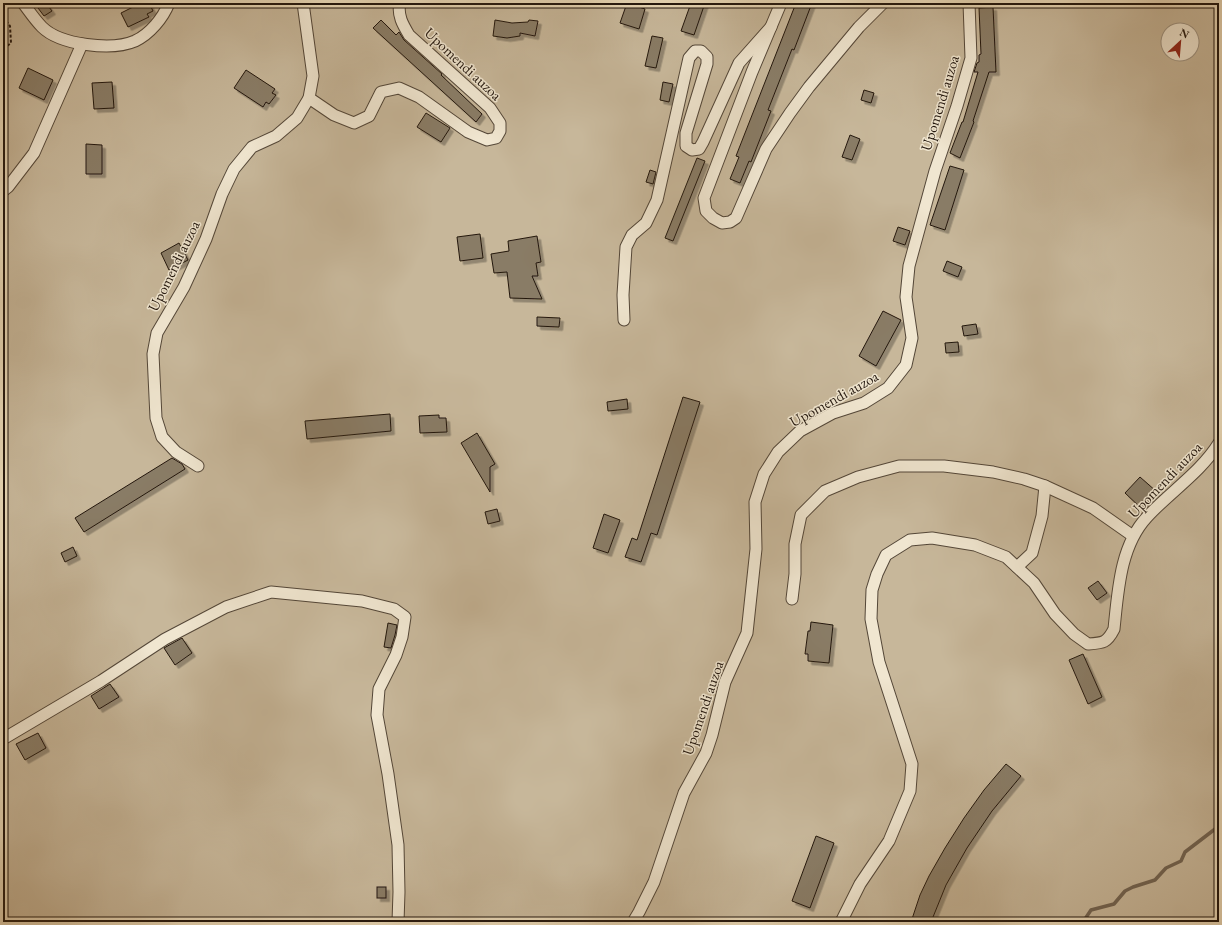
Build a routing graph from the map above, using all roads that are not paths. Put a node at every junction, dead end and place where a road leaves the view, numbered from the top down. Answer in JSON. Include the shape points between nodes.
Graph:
{"nodes":[{"id":1,"x":23,"y":3,"type":"edge"},
{"id":2,"x":169,"y":3,"type":"edge"},
{"id":3,"x":303,"y":3,"type":"edge"},
{"id":4,"x":400,"y":3,"type":"edge"},
{"id":5,"x":781,"y":3,"type":"edge"},
{"id":6,"x":883,"y":3,"type":"edge"},
{"id":7,"x":969,"y":3,"type":"edge"},
{"id":8,"x":771,"y":27,"type":"junction"},
{"id":9,"x":82,"y":44,"type":"junction"},
{"id":10,"x":309,"y":98,"type":"junction"},
{"id":11,"x":3,"y":191,"type":"edge"},
{"id":12,"x":624,"y":320,"type":"dead end"},
{"id":13,"x":1219,"y":442,"type":"edge"},
{"id":14,"x":198,"y":466,"type":"dead end"},
{"id":15,"x":1045,"y":486,"type":"junction"},
{"id":16,"x":1133,"y":536,"type":"junction"},
{"id":17,"x":1017,"y":567,"type":"junction"},
{"id":18,"x":792,"y":599,"type":"dead end"},
{"id":19,"x":3,"y":739,"type":"edge"},
{"id":20,"x":398,"y":922,"type":"edge"},
{"id":21,"x":632,"y":922,"type":"edge"},
{"id":22,"x":840,"y":922,"type":"edge"}],
"edges":[{"from":1,"to":9,"type":"lane","via":[[42,28]]},
{"from":2,"to":9,"type":"lane","via":[[153,28],[135,41],[110,47]]},
{"from":3,"to":10,"type":"lane","name":"Upomendi auzoa","via":[[312,76]]},
{"from":4,"to":10,"type":"lane","name":"Upomendi auzoa","via":[[401,21],[410,35],[490,108],[500,123],[500,131],[496,138],[487,140],[468,132],[419,97],[399,88],[381,92],[369,116],[354,123],[334,115]]},
{"from":5,"to":8,"type":"lane"},
{"from":6,"to":8,"type":"lane","via":[[859,26],[809,87],[766,149],[736,218],[722,223],[706,211],[704,198]]},
{"from":7,"to":21,"type":"lane","name":"Upomendi auzoa","via":[[971,58],[935,170],[909,266],[906,297],[912,338],[906,365],[888,388],[864,403],[833,413],[800,431],[778,452],[764,474],[755,502],[756,549],[746,633],[725,682],[706,753],[684,793],[654,882],[640,912]]},
{"from":8,"to":12,"type":"lane","via":[[739,64],[703,142],[699,148],[692,150],[686,146],[686,134],[707,57],[701,51],[695,51],[689,58],[657,200],[646,223],[632,235],[626,247]]},
{"from":9,"to":11,"type":"lane","via":[[34,153]]},
{"from":10,"to":14,"type":"lane","name":"Upomendi auzoa","via":[[297,118],[276,136],[252,147],[234,169],[184,286],[157,333],[153,354],[156,418],[162,437],[176,452]]},
{"from":13,"to":16,"type":"lane","name":"Upomendi auzoa","via":[[1192,474],[1146,518]]},
{"from":15,"to":16,"type":"lane","via":[[1092,508]]},
{"from":15,"to":17,"type":"lane","via":[[1042,516],[1032,553]]},
{"from":15,"to":18,"type":"lane","via":[[993,472],[944,466],[899,466],[858,477],[825,491],[802,515],[795,544]]},
{"from":16,"to":17,"type":"lane","name":"Upomendi auzoa","via":[[1122,566],[1114,629],[1110,638],[1101,643],[1088,644],[1074,634],[1055,614],[1034,583]]},
{"from":17,"to":22,"type":"lane","name":"Upomendi auzoa","via":[[1006,557],[975,545],[932,538],[910,540],[886,555],[872,590],[871,620],[879,662],[912,764],[910,791],[889,841],[860,884]]},
{"from":19,"to":20,"type":"lane","via":[[101,681],[165,639],[226,607],[271,592],[362,602],[394,609],[405,617],[402,636],[396,655],[379,689],[377,715],[398,845]]}]}
